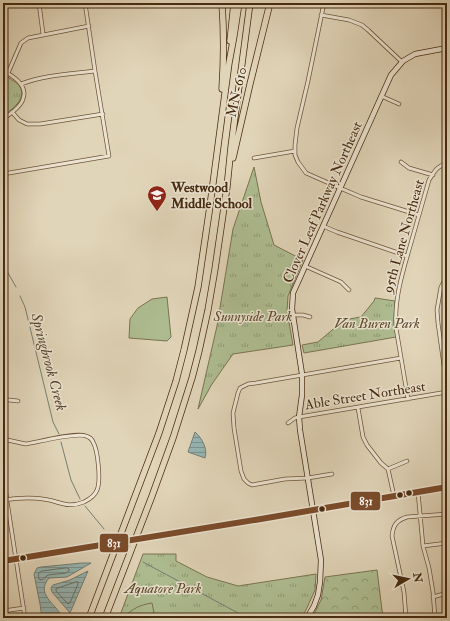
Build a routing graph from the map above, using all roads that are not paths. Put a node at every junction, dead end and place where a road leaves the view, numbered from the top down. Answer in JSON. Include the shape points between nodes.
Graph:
{"nodes":[{"id":1,"x":39,"y":3,"type":"edge"},
{"id":2,"x":85,"y":3,"type":"edge"},
{"id":3,"x":222,"y":3,"type":"edge"},
{"id":4,"x":234,"y":3,"type":"edge"},
{"id":5,"x":239,"y":3,"type":"edge"},
{"id":6,"x":250,"y":3,"type":"edge"},
{"id":7,"x":271,"y":3,"type":"edge"},
{"id":8,"x":324,"y":3,"type":"edge"},
{"id":9,"x":444,"y":3,"type":"edge"},
{"id":10,"x":321,"y":15,"type":"junction"},
{"id":11,"x":447,"y":22,"type":"edge"},
{"id":12,"x":89,"y":26,"type":"junction"},
{"id":13,"x":43,"y":34,"type":"junction"},
{"id":14,"x":447,"y":48,"type":"edge"},
{"id":15,"x":402,"y":62,"type":"junction"},
{"id":16,"x":229,"y":63,"type":"junction"},
{"id":17,"x":3,"y":71,"type":"edge"},
{"id":18,"x":95,"y":71,"type":"junction"},
{"id":19,"x":8,"y":73,"type":"junction"},
{"id":20,"x":21,"y":84,"type":"junction"},
{"id":21,"x":381,"y":96,"type":"junction"},
{"id":22,"x":399,"y":104,"type":"dead end"},
{"id":23,"x":12,"y":112,"type":"junction"},
{"id":24,"x":103,"y":114,"type":"junction"},
{"id":25,"x":3,"y":119,"type":"edge"},
{"id":26,"x":220,"y":127,"type":"junction"},
{"id":27,"x":295,"y":152,"type":"junction"},
{"id":28,"x":254,"y":158,"type":"dead end"},
{"id":29,"x":401,"y":162,"type":"dead end"},
{"id":30,"x":447,"y":164,"type":"edge"},
{"id":31,"x":3,"y":174,"type":"edge"},
{"id":32,"x":433,"y":175,"type":"junction"},
{"id":33,"x":227,"y":187,"type":"junction"},
{"id":34,"x":340,"y":188,"type":"junction"},
{"id":35,"x":419,"y":215,"type":"junction"},
{"id":36,"x":323,"y":226,"type":"junction"},
{"id":37,"x":407,"y":256,"type":"junction"},
{"id":38,"x":305,"y":266,"type":"junction"},
{"id":39,"x":447,"y":276,"type":"edge"},
{"id":40,"x":349,"y":290,"type":"dead end"},
{"id":41,"x":293,"y":315,"type":"junction"},
{"id":42,"x":310,"y":317,"type":"dead end"},
{"id":43,"x":442,"y":327,"type":"dead end"},
{"id":44,"x":439,"y":332,"type":"junction"},
{"id":45,"x":401,"y":358,"type":"junction"},
{"id":46,"x":302,"y":374,"type":"junction"},
{"id":47,"x":447,"y":387,"type":"edge"},
{"id":48,"x":447,"y":392,"type":"edge"},
{"id":49,"x":408,"y":399,"type":"junction"},
{"id":50,"x":3,"y":400,"type":"edge"},
{"id":51,"x":18,"y":401,"type":"dead end"},
{"id":52,"x":358,"y":408,"type":"junction"},
{"id":53,"x":299,"y":417,"type":"junction"},
{"id":54,"x":288,"y":423,"type":"dead end"},
{"id":55,"x":3,"y":439,"type":"edge"},
{"id":56,"x":407,"y":461,"type":"dead end"},
{"id":57,"x":388,"y":469,"type":"junction"},
{"id":58,"x":332,"y":474,"type":"dead end"},
{"id":59,"x":3,"y":475,"type":"edge"},
{"id":60,"x":308,"y":478,"type":"junction"},
{"id":61,"x":447,"y":487,"type":"edge"},
{"id":62,"x":418,"y":492,"type":"junction"},
{"id":63,"x":394,"y":496,"type":"junction"},
{"id":64,"x":5,"y":500,"type":"edge"},
{"id":65,"x":313,"y":510,"type":"junction"},
{"id":66,"x":447,"y":514,"type":"edge"},
{"id":67,"x":420,"y":516,"type":"junction"},
{"id":68,"x":447,"y":543,"type":"edge"},
{"id":69,"x":423,"y":546,"type":"junction"},
{"id":70,"x":16,"y":559,"type":"junction"},
{"id":71,"x":3,"y":561,"type":"edge"},
{"id":72,"x":447,"y":593,"type":"edge"},
{"id":73,"x":433,"y":596,"type":"junction"},
{"id":74,"x":24,"y":608,"type":"junction"},
{"id":75,"x":3,"y":611,"type":"edge"},
{"id":76,"x":25,"y":618,"type":"edge"},
{"id":77,"x":89,"y":618,"type":"edge"},
{"id":78,"x":105,"y":618,"type":"edge"},
{"id":79,"x":307,"y":618,"type":"edge"},
{"id":80,"x":406,"y":618,"type":"edge"},
{"id":81,"x":435,"y":618,"type":"edge"}],
"edges":[{"from":1,"to":13,"type":"street"},
{"from":2,"to":12,"type":"street"},
{"from":3,"to":26,"type":"highway","via":[[224,51]]},
{"from":4,"to":16,"type":"highway","name":"MN-610"},
{"from":5,"to":16,"type":"highway"},
{"from":6,"to":33,"type":"highway"},
{"from":7,"to":33,"type":"highway","name":"MN-610"},
{"from":8,"to":10,"type":"street"},
{"from":9,"to":11,"type":"street"},
{"from":10,"to":15,"type":"street","via":[[362,25]]},
{"from":10,"to":27,"type":"street","via":[[297,128]]},
{"from":12,"to":13,"type":"street"},
{"from":12,"to":18,"type":"street"},
{"from":13,"to":19,"type":"street","via":[[21,43]]},
{"from":14,"to":15,"type":"street","name":"Clover Leaf Parkway Northeast","via":[[415,54]]},
{"from":15,"to":21,"type":"street","name":"Clover Leaf Parkway Northeast","via":[[391,75]]},
{"from":16,"to":26,"type":"highway"},
{"from":17,"to":19,"type":"street"},
{"from":18,"to":20,"type":"street","via":[[31,80]]},
{"from":18,"to":24,"type":"street"},
{"from":19,"to":20,"type":"street"},
{"from":20,"to":23,"type":"street","via":[[24,100]]},
{"from":21,"to":22,"type":"street"},
{"from":21,"to":34,"type":"street","name":"Clover Leaf Parkway Northeast"},
{"from":23,"to":24,"type":"street","via":[[27,124]]},
{"from":23,"to":25,"type":"street"},
{"from":24,"to":31,"type":"street","via":[[109,156]]},
{"from":26,"to":77,"type":"highway","via":[[198,287],[176,381]]},
{"from":27,"to":28,"type":"street"},
{"from":27,"to":34,"type":"street","via":[[306,173]]},
{"from":29,"to":32,"type":"street","via":[[409,168]]},
{"from":30,"to":32,"type":"street","via":[[438,167]]},
{"from":32,"to":35,"type":"street","name":"95th Lane Northeast","via":[[429,180]]},
{"from":33,"to":78,"type":"highway","via":[[208,310],[192,378],[173,438]]},
{"from":34,"to":35,"type":"street"},
{"from":34,"to":36,"type":"street","name":"Clover Leaf Parkway Northeast"},
{"from":35,"to":37,"type":"street","name":"95th Lane Northeast"},
{"from":36,"to":37,"type":"street"},
{"from":36,"to":38,"type":"street","name":"Clover Leaf Parkway Northeast"},
{"from":37,"to":45,"type":"street","name":"95th Lane Northeast","via":[[395,316]]},
{"from":38,"to":40,"type":"street","via":[[341,282]]},
{"from":38,"to":41,"type":"street","name":"Clover Leaf Parkway Northeast","via":[[293,293]]},
{"from":39,"to":44,"type":"street","via":[[441,287],[437,310]]},
{"from":41,"to":42,"type":"street"},
{"from":41,"to":46,"type":"street","name":"Clover Leaf Parkway Northeast"},
{"from":43,"to":44,"type":"street"},
{"from":44,"to":47,"type":"street"},
{"from":45,"to":46,"type":"street"},
{"from":45,"to":49,"type":"street","name":"95th Lane Northeast"},
{"from":46,"to":53,"type":"street","name":"Clover Leaf Parkway Northeast"},
{"from":46,"to":60,"type":"street","via":[[256,382],[240,388],[234,411],[234,428],[241,470],[248,483],[252,485]]},
{"from":48,"to":49,"type":"street","name":"Able Street Northeast"},
{"from":49,"to":52,"type":"street","name":"Able Street Northeast"},
{"from":50,"to":51,"type":"street"},
{"from":52,"to":53,"type":"street","name":"Able Street Northeast"},
{"from":52,"to":57,"type":"street","via":[[367,445]]},
{"from":53,"to":54,"type":"street","name":"Able Street Northeast"},
{"from":53,"to":60,"type":"street","name":"Clover Leaf Parkway Northeast"},
{"from":55,"to":64,"type":"street","via":[[26,444],[86,436],[94,443],[99,474],[97,491],[86,501],[75,505],[43,499]]},
{"from":56,"to":57,"type":"street"},
{"from":57,"to":63,"type":"street"},
{"from":58,"to":60,"type":"street"},
{"from":59,"to":64,"type":"street"},
{"from":60,"to":65,"type":"street","name":"Clover Leaf Parkway Northeast"},
{"from":61,"to":62,"type":"street"},
{"from":62,"to":63,"type":"street"},
{"from":62,"to":67,"type":"street"},
{"from":63,"to":65,"type":"street"},
{"from":64,"to":70,"type":"street"},
{"from":65,"to":70,"type":"street","bridge":true},
{"from":65,"to":79,"type":"street","name":"Clover Leaf Parkway Northeast","via":[[321,574],[318,595]]},
{"from":66,"to":67,"type":"street"},
{"from":67,"to":69,"type":"street"},
{"from":67,"to":80,"type":"street","via":[[402,519],[393,528],[392,536],[404,592]]},
{"from":68,"to":69,"type":"street"},
{"from":69,"to":73,"type":"street"},
{"from":70,"to":71,"type":"street"},
{"from":70,"to":74,"type":"street"},
{"from":72,"to":73,"type":"street"},
{"from":73,"to":81,"type":"street"},
{"from":74,"to":75,"type":"street"},
{"from":74,"to":76,"type":"street"}]}
